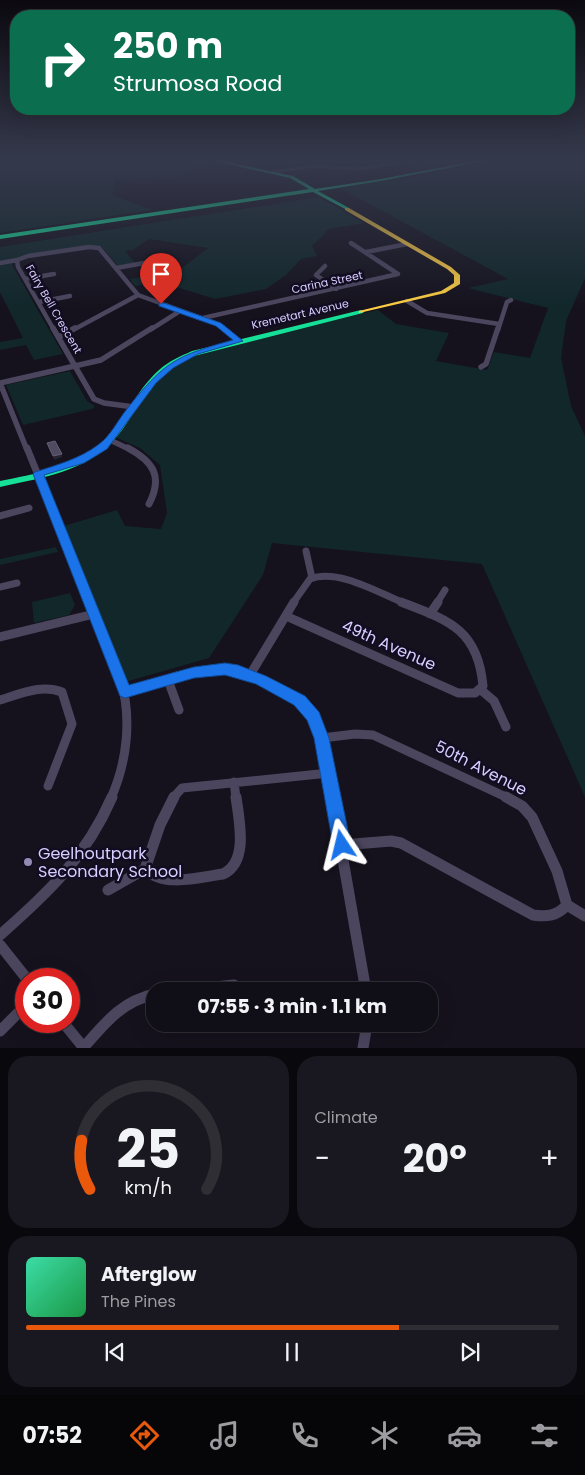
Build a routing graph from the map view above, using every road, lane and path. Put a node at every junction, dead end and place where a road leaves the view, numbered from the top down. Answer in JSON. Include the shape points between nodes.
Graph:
{"nodes":[{"id":1,"x":184,"y":210,"type":"edge"},
{"id":2,"x":347,"y":210,"type":"edge"},
{"id":3,"x":0,"y":238,"type":"edge"},
{"id":4,"x":351,"y":243,"type":"dead end"},
{"id":5,"x":407,"y":244,"type":"junction"},
{"id":6,"x":366,"y":252,"type":"junction"},
{"id":7,"x":160,"y":256,"type":"dead end"},
{"id":8,"x":17,"y":260,"type":"junction"},
{"id":9,"x":0,"y":263,"type":"edge"},
{"id":10,"x":325,"y":266,"type":"dead end"},
{"id":11,"x":116,"y":268,"type":"junction"},
{"id":12,"x":54,"y":274,"type":"dead end"},
{"id":13,"x":25,"y":279,"type":"junction"},
{"id":14,"x":336,"y":289,"type":"junction"},
{"id":15,"x":138,"y":295,"type":"junction"},
{"id":16,"x":70,"y":296,"type":"dead end"},
{"id":17,"x":511,"y":300,"type":"dead end"},
{"id":18,"x":407,"y":301,"type":"junction"},
{"id":19,"x":39,"y":302,"type":"junction"},
{"id":20,"x":180,"y":311,"type":"junction"},
{"id":21,"x":203,"y":318,"type":"junction"},
{"id":22,"x":499,"y":324,"type":"junction"},
{"id":23,"x":59,"y":337,"type":"junction"},
{"id":24,"x":239,"y":341,"type":"junction"},
{"id":25,"x":76,"y":366,"type":"junction"},
{"id":26,"x":481,"y":367,"type":"dead end"},
{"id":27,"x":0,"y":383,"type":"edge"},
{"id":28,"x":134,"y":407,"type":"junction"},
{"id":29,"x":110,"y":440,"type":"junction"},
{"id":30,"x":38,"y":474,"type":"junction"},
{"id":31,"x":0,"y":484,"type":"edge"},
{"id":32,"x":149,"y":504,"type":"dead end"},
{"id":33,"x":29,"y":508,"type":"dead end"},
{"id":34,"x":0,"y":516,"type":"edge"},
{"id":35,"x":306,"y":551,"type":"dead end"},
{"id":36,"x":312,"y":578,"type":"junction"},
{"id":37,"x":17,"y":583,"type":"dead end"},
{"id":38,"x":0,"y":587,"type":"edge"},
{"id":39,"x":445,"y":590,"type":"dead end"},
{"id":40,"x":94,"y":614,"type":"junction"},
{"id":41,"x":430,"y":614,"type":"junction"},
{"id":42,"x":286,"y":616,"type":"junction"},
{"id":43,"x":0,"y":637,"type":"edge"},
{"id":44,"x":250,"y":675,"type":"junction"},
{"id":45,"x":168,"y":680,"type":"junction"},
{"id":46,"x":481,"y":690,"type":"junction"},
{"id":47,"x":125,"y":692,"type":"junction"},
{"id":48,"x":0,"y":700,"type":"edge"},
{"id":49,"x":179,"y":710,"type":"dead end"},
{"id":50,"x":506,"y":727,"type":"dead end"},
{"id":51,"x":322,"y":738,"type":"junction"},
{"id":52,"x":329,"y":772,"type":"junction"},
{"id":53,"x":234,"y":782,"type":"junction"},
{"id":54,"x":48,"y":786,"type":"dead end"},
{"id":55,"x":342,"y":845,"type":"junction"},
{"id":56,"x":145,"y":869,"type":"junction"},
{"id":57,"x":108,"y":890,"type":"dead end"},
{"id":58,"x":566,"y":905,"type":"junction"},
{"id":59,"x":585,"y":916,"type":"edge"},
{"id":60,"x":0,"y":935,"type":"edge"},
{"id":61,"x":0,"y":945,"type":"edge"},
{"id":62,"x":18,"y":968,"type":"edge"},
{"id":63,"x":365,"y":982,"type":"edge"},
{"id":64,"x":146,"y":996,"type":"edge"},
{"id":65,"x":15,"y":1016,"type":"edge"},
{"id":66,"x":0,"y":1031,"type":"edge"},
{"id":67,"x":366,"y":1032,"type":"edge"},
{"id":68,"x":72,"y":1033,"type":"edge"},
{"id":69,"x":84,"y":1047,"type":"edge"},
{"id":70,"x":363,"y":1048,"type":"edge"}],
"edges":[{"from":1,"to":3,"type":"street"},
{"from":2,"to":5,"type":"street","name":"Kremetart Avenue"},
{"from":4,"to":6,"type":"street","name":"Carina Street"},
{"from":5,"to":6,"type":"street"},
{"from":5,"to":18,"type":"street","name":"Kremetart Avenue","via":[[452,271],[457,275],[457,282],[443,292]]},
{"from":6,"to":14,"type":"street","name":"Carina Street","via":[[398,274]]},
{"from":7,"to":11,"type":"street","via":[[151,262]]},
{"from":8,"to":9,"type":"street"},
{"from":8,"to":11,"type":"street","name":"Fairy Bell Crescent","via":[[92,247],[101,250]]},
{"from":8,"to":13,"type":"street","name":"Fairy Bell Crescent"},
{"from":10,"to":14,"type":"street","via":[[316,275]]},
{"from":11,"to":15,"type":"street","name":"Fairy Bell Crescent"},
{"from":12,"to":13,"type":"street"},
{"from":13,"to":19,"type":"street","name":"Fairy Bell Crescent"},
{"from":14,"to":21,"type":"street","name":"Carina Street"},
{"from":15,"to":20,"type":"street","name":"Fairy Bell Crescent"},
{"from":15,"to":23,"type":"street"},
{"from":16,"to":19,"type":"street"},
{"from":17,"to":22,"type":"street","via":[[507,302]]},
{"from":18,"to":22,"type":"street","via":[[427,313]]},
{"from":18,"to":24,"type":"street","name":"Kremetart Avenue"},
{"from":19,"to":23,"type":"street","name":"Fairy Bell Crescent"},
{"from":20,"to":21,"type":"street","name":"Fairy Bell Crescent"},
{"from":20,"to":25,"type":"street","via":[[101,360]]},
{"from":21,"to":24,"type":"street","name":"Fairy Bell Crescent","via":[[224,327]]},
{"from":22,"to":26,"type":"street","via":[[486,364]]},
{"from":23,"to":25,"type":"street","name":"Fairy Bell Crescent"},
{"from":24,"to":28,"type":"street","name":"Kremetart Avenue","via":[[196,353],[170,366]]},
{"from":25,"to":27,"type":"street"},
{"from":25,"to":28,"type":"street","name":"Fairy Bell Crescent","via":[[94,399],[104,404]]},
{"from":27,"to":30,"type":"street"},
{"from":28,"to":29,"type":"street","name":"Kremetart Avenue"},
{"from":29,"to":30,"type":"street","name":"Kremetart Avenue","via":[[90,456]]},
{"from":29,"to":32,"type":"street","via":[[131,448],[152,466],[156,493]]},
{"from":30,"to":31,"type":"street","name":"Kremetart Avenue"},
{"from":30,"to":40,"type":"street"},
{"from":33,"to":34,"type":"street"},
{"from":35,"to":36,"type":"street"},
{"from":36,"to":41,"type":"street","via":[[347,580]]},
{"from":36,"to":42,"type":"street","via":[[305,583]]},
{"from":37,"to":38,"type":"street"},
{"from":39,"to":41,"type":"street"},
{"from":40,"to":43,"type":"street"},
{"from":40,"to":47,"type":"street"},
{"from":41,"to":46,"type":"street","via":[[460,628],[466,636],[482,674]]},
{"from":42,"to":44,"type":"street"},
{"from":42,"to":46,"type":"street","name":"49th Avenue","via":[[458,692],[475,694]]},
{"from":44,"to":45,"type":"street","via":[[214,669]]},
{"from":44,"to":51,"type":"street","via":[[300,701],[313,716]]},
{"from":45,"to":47,"type":"street"},
{"from":45,"to":49,"type":"street"},
{"from":46,"to":50,"type":"street","via":[[494,701]]},
{"from":47,"to":60,"type":"street","via":[[127,741],[107,810],[84,848],[55,884]]},
{"from":48,"to":54,"type":"street","via":[[43,688],[62,692],[72,724]]},
{"from":51,"to":52,"type":"street"},
{"from":51,"to":58,"type":"street","name":"50th Avenue","via":[[373,735],[518,802],[539,830],[564,892]]},
{"from":52,"to":53,"type":"street"},
{"from":52,"to":55,"type":"street"},
{"from":53,"to":56,"type":"street","via":[[178,790]]},
{"from":53,"to":56,"type":"street","via":[[239,851],[230,871],[168,879],[153,877]]},
{"from":55,"to":58,"type":"street","via":[[401,843],[533,915],[549,917]]},
{"from":55,"to":63,"type":"street"},
{"from":56,"to":57,"type":"street"},
{"from":58,"to":59,"type":"street"},
{"from":61,"to":62,"type":"street"},
{"from":64,"to":69,"type":"street","via":[[122,1006]]},
{"from":65,"to":66,"type":"street"},
{"from":67,"to":70,"type":"street"},
{"from":68,"to":69,"type":"street"}]}
